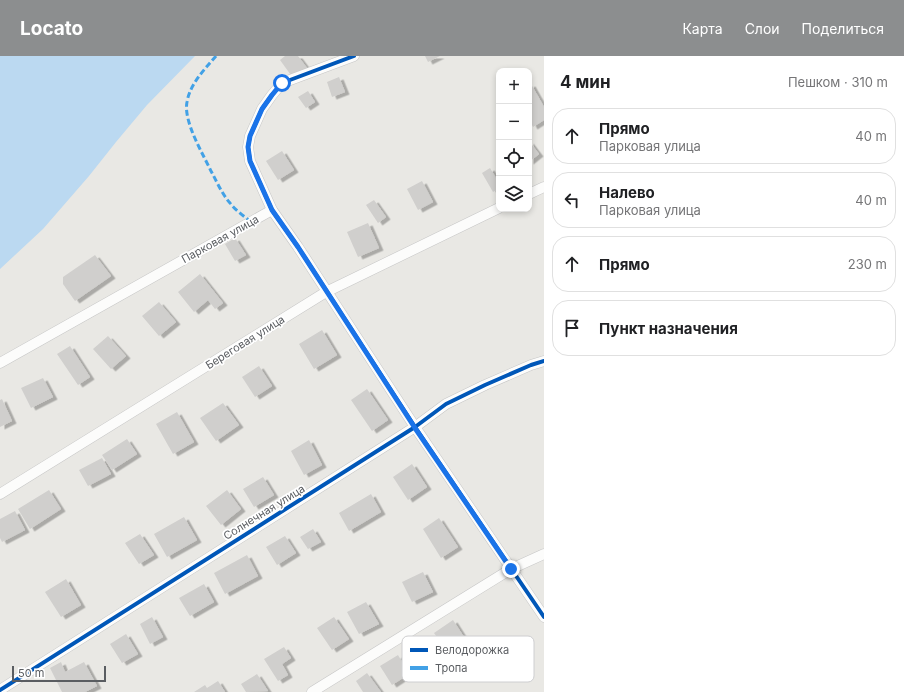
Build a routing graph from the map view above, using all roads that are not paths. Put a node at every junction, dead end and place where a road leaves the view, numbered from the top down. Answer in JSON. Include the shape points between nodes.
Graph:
{"nodes":[{"id":1,"x":354,"y":56,"type":"edge"},
{"id":2,"x":544,"y":187,"type":"edge"},
{"id":3,"x":532,"y":193,"type":"edge"},
{"id":4,"x":496,"y":209,"type":"edge"},
{"id":5,"x":272,"y":210,"type":"junction"},
{"id":6,"x":326,"y":292,"type":"junction"},
{"id":7,"x":544,"y":361,"type":"edge"},
{"id":8,"x":0,"y":363,"type":"edge"},
{"id":9,"x":415,"y":428,"type":"junction"},
{"id":10,"x":0,"y":494,"type":"edge"},
{"id":11,"x":544,"y":554,"type":"edge"},
{"id":12,"x":511,"y":569,"type":"junction"},
{"id":13,"x":544,"y":617,"type":"edge"},
{"id":14,"x":402,"y":636,"type":"edge"},
{"id":15,"x":403,"y":636,"type":"edge"},
{"id":16,"x":0,"y":690,"type":"edge"},
{"id":17,"x":312,"y":692,"type":"edge"}],
"edges":[{"from":1,"to":5,"type":"street","name":"Парковая улица","via":[[282,83],[262,109],[248,147],[250,161]]},
{"from":2,"to":3,"type":"street"},
{"from":4,"to":6,"type":"street","name":"Береговая улица"},
{"from":5,"to":6,"type":"street"},
{"from":5,"to":8,"type":"street","name":"Парковая улица"},
{"from":6,"to":9,"type":"street"},
{"from":6,"to":10,"type":"street","name":"Береговая улица"},
{"from":7,"to":9,"type":"street","name":"Солнечная улица","via":[[531,364],[446,404]]},
{"from":9,"to":12,"type":"street"},
{"from":9,"to":16,"type":"street","name":"Солнечная улица"},
{"from":11,"to":12,"type":"street"},
{"from":12,"to":13,"type":"street"},
{"from":12,"to":15,"type":"street"},
{"from":14,"to":17,"type":"street"}]}
